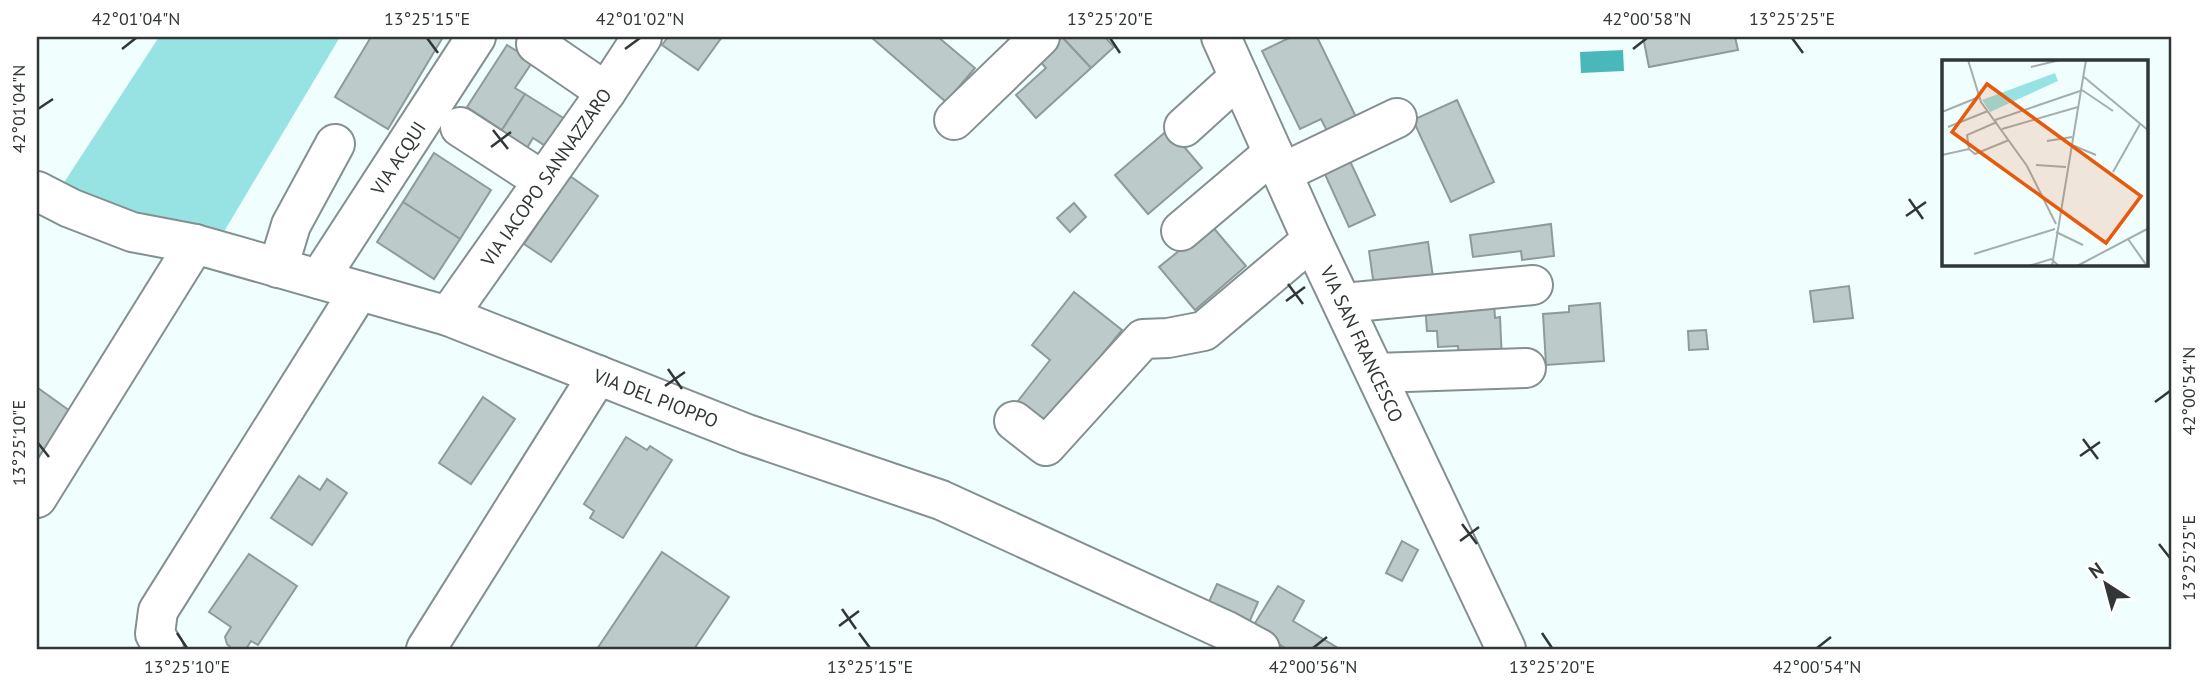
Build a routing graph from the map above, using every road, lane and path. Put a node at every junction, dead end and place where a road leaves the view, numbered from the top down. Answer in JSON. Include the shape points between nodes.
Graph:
{"nodes":[{"id":1,"x":476,"y":37,"type":"edge"},
{"id":2,"x":642,"y":37,"type":"edge"},
{"id":3,"x":1040,"y":37,"type":"edge"},
{"id":4,"x":1221,"y":37,"type":"edge"},
{"id":5,"x":536,"y":44,"type":"dead end"},
{"id":6,"x":1239,"y":78,"type":"junction"},
{"id":7,"x":606,"y":92,"type":"junction"},
{"id":8,"x":1397,"y":118,"type":"dead end"},
{"id":9,"x":954,"y":120,"type":"dead end"},
{"id":10,"x":460,"y":127,"type":"dead end"},
{"id":11,"x":1184,"y":127,"type":"dead end"},
{"id":12,"x":335,"y":144,"type":"dead end"},
{"id":13,"x":1278,"y":163,"type":"junction"},
{"id":14,"x":543,"y":181,"type":"junction"},
{"id":15,"x":37,"y":191,"type":"edge"},
{"id":16,"x":1181,"y":231,"type":"dead end"},
{"id":17,"x":1312,"y":240,"type":"junction"},
{"id":18,"x":195,"y":244,"type":"junction"},
{"id":19,"x":278,"y":268,"type":"junction"},
{"id":20,"x":319,"y":279,"type":"junction"},
{"id":21,"x":1533,"y":285,"type":"dead end"},
{"id":22,"x":359,"y":290,"type":"junction"},
{"id":23,"x":1344,"y":303,"type":"junction"},
{"id":24,"x":448,"y":316,"type":"junction"},
{"id":25,"x":1526,"y":368,"type":"dead end"},
{"id":26,"x":1376,"y":373,"type":"junction"},
{"id":27,"x":598,"y":375,"type":"junction"},
{"id":28,"x":1014,"y":421,"type":"dead end"},
{"id":29,"x":37,"y":498,"type":"edge"},
{"id":30,"x":164,"y":649,"type":"edge"},
{"id":31,"x":426,"y":649,"type":"edge"},
{"id":32,"x":1260,"y":649,"type":"edge"},
{"id":33,"x":1506,"y":649,"type":"edge"}],
"edges":[{"from":1,"to":20,"type":"street","name":"VIA ACQUI"},
{"from":2,"to":7,"type":"street","name":"VIA IACOPO SANNAZZARO"},
{"from":3,"to":9,"type":"street"},
{"from":4,"to":6,"type":"street","name":"VIA SAN FRANCESCO"},
{"from":5,"to":7,"type":"street"},
{"from":6,"to":11,"type":"street"},
{"from":6,"to":13,"type":"street","name":"VIA SAN FRANCESCO"},
{"from":7,"to":14,"type":"street","name":"VIA IACOPO SANNAZZARO"},
{"from":8,"to":13,"type":"street"},
{"from":10,"to":14,"type":"street"},
{"from":12,"to":19,"type":"street","via":[[291,225]]},
{"from":13,"to":16,"type":"street"},
{"from":13,"to":17,"type":"street","name":"VIA SAN FRANCESCO"},
{"from":14,"to":24,"type":"street","name":"VIA IACOPO SANNAZZARO"},
{"from":15,"to":18,"type":"street","name":"VIA DEL PIOPPO","via":[[132,232]]},
{"from":17,"to":23,"type":"street","name":"VIA SAN FRANCESCO"},
{"from":17,"to":28,"type":"street","via":[[1203,331],[1143,339],[1046,446]]},
{"from":18,"to":19,"type":"street","name":"VIA DEL PIOPPO"},
{"from":18,"to":29,"type":"street"},
{"from":19,"to":20,"type":"street","name":"VIA DEL PIOPPO"},
{"from":20,"to":22,"type":"street","name":"VIA DEL PIOPPO"},
{"from":21,"to":23,"type":"street"},
{"from":22,"to":24,"type":"street","name":"VIA DEL PIOPPO"},
{"from":22,"to":30,"type":"street","via":[[158,611],[155,634]]},
{"from":23,"to":26,"type":"street","name":"VIA SAN FRANCESCO"},
{"from":24,"to":27,"type":"street","name":"VIA DEL PIOPPO"},
{"from":25,"to":26,"type":"street"},
{"from":26,"to":33,"type":"street","name":"VIA SAN FRANCESCO"},
{"from":27,"to":31,"type":"street"},
{"from":27,"to":32,"type":"street","name":"VIA DEL PIOPPO","via":[[747,434],[941,500]]}]}
